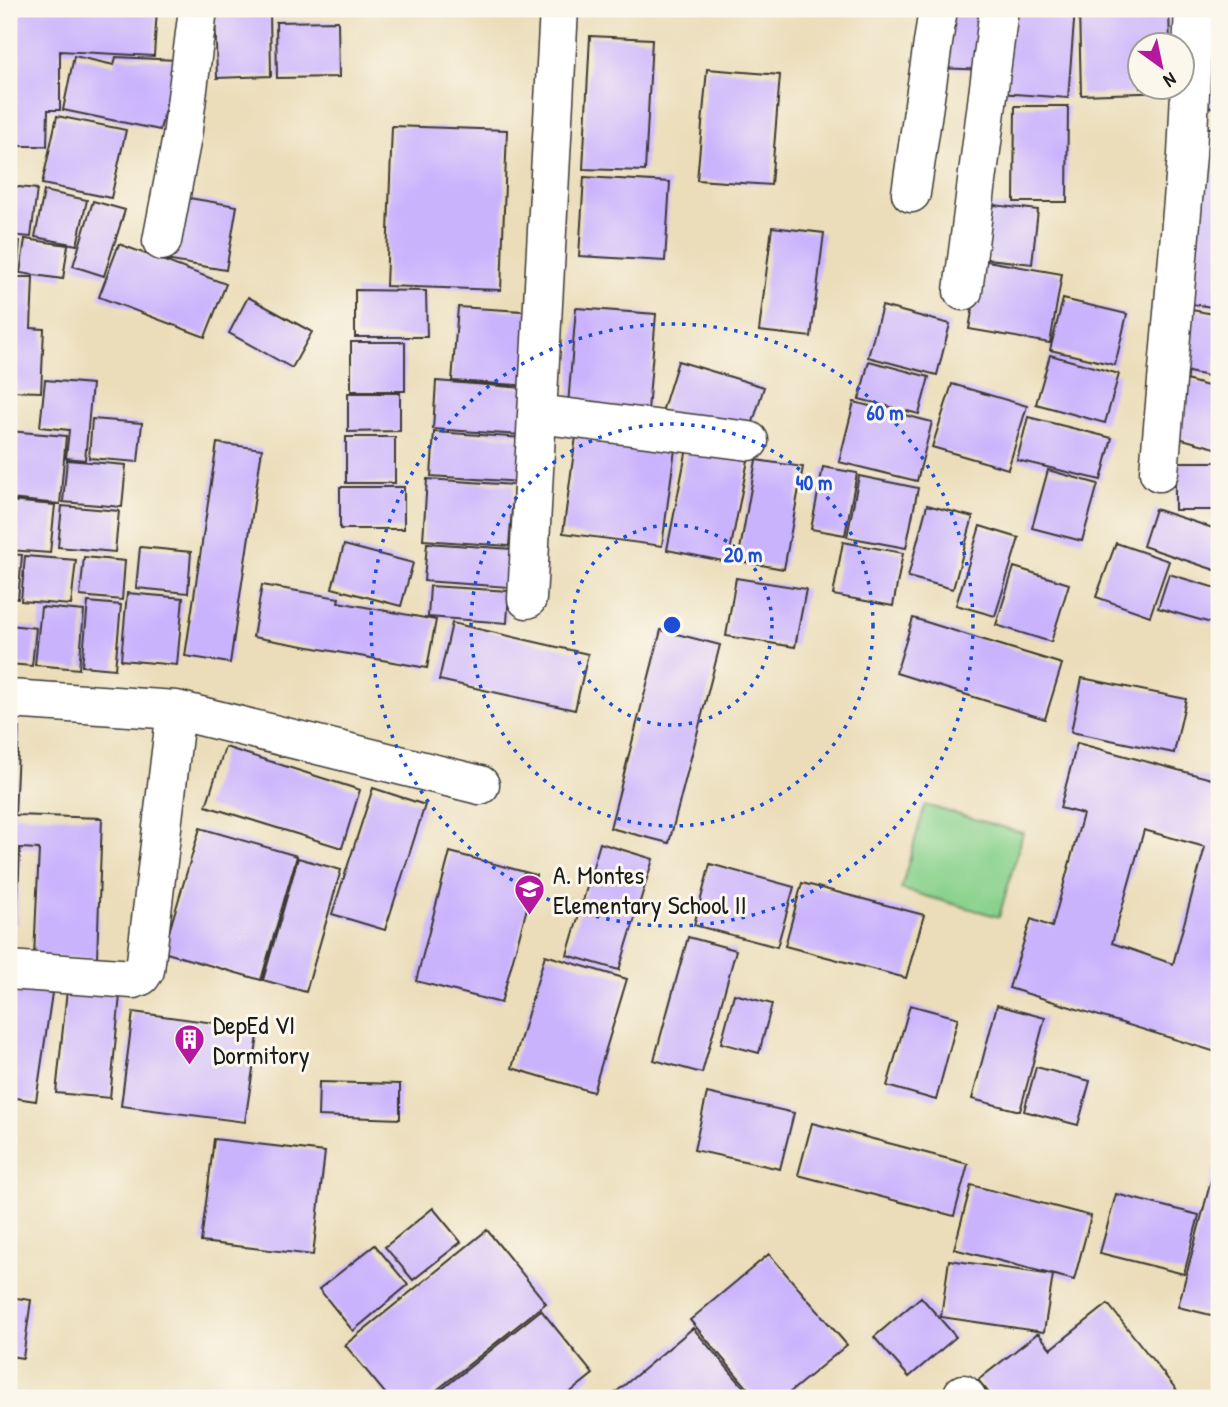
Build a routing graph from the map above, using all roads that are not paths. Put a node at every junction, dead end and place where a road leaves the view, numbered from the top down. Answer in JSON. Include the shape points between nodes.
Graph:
{"nodes":[{"id":1,"x":198,"y":9,"type":"edge"},
{"id":2,"x":559,"y":9,"type":"edge"},
{"id":3,"x":938,"y":9,"type":"edge"},
{"id":4,"x":999,"y":9,"type":"edge"},
{"id":5,"x":1194,"y":9,"type":"edge"},
{"id":6,"x":911,"y":193,"type":"dead end"},
{"id":7,"x":162,"y":241,"type":"dead end"},
{"id":8,"x":963,"y":291,"type":"dead end"},
{"id":9,"x":538,"y":414,"type":"junction"},
{"id":10,"x":749,"y":440,"type":"dead end"},
{"id":11,"x":1159,"y":472,"type":"dead end"},
{"id":12,"x":527,"y":599,"type":"dead end"},
{"id":13,"x":9,"y":699,"type":"edge"},
{"id":14,"x":176,"y":710,"type":"junction"},
{"id":15,"x":480,"y":785,"type":"dead end"},
{"id":16,"x":9,"y":970,"type":"edge"}],
"edges":[{"from":1,"to":7,"type":"street","via":[[182,137]]},
{"from":2,"to":9,"type":"street"},
{"from":3,"to":6,"type":"street"},
{"from":4,"to":8,"type":"street"},
{"from":5,"to":11,"type":"street","via":[[1187,155]]},
{"from":9,"to":10,"type":"street"},
{"from":9,"to":12,"type":"street"},
{"from":13,"to":14,"type":"street"},
{"from":14,"to":15,"type":"street"},
{"from":14,"to":16,"type":"street","via":[[145,970],[133,979]]}]}
